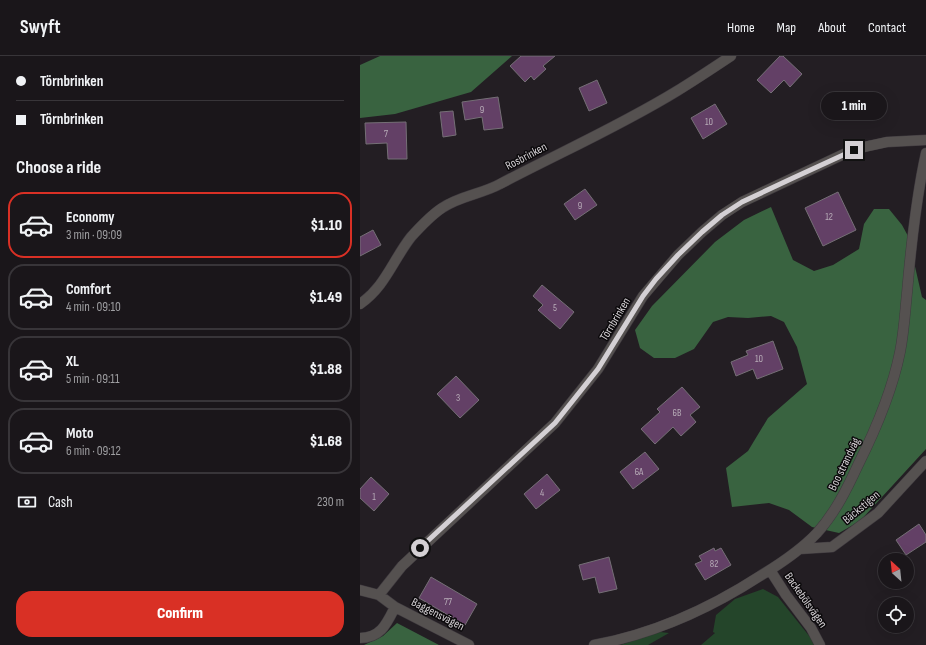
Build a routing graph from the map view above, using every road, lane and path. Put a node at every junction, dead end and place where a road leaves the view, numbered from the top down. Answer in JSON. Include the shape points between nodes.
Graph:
{"nodes":[{"id":1,"x":730,"y":56,"type":"edge"},
{"id":2,"x":926,"y":140,"type":"edge"},
{"id":3,"x":926,"y":153,"type":"edge"},
{"id":4,"x":360,"y":304,"type":"edge"},
{"id":5,"x":926,"y":461,"type":"edge"},
{"id":6,"x":800,"y":549,"type":"junction"},
{"id":7,"x":770,"y":570,"type":"junction"},
{"id":8,"x":360,"y":590,"type":"edge"},
{"id":9,"x":379,"y":595,"type":"junction"},
{"id":10,"x":396,"y":606,"type":"junction"},
{"id":11,"x":360,"y":638,"type":"edge"},
{"id":12,"x":469,"y":645,"type":"edge"},
{"id":13,"x":594,"y":645,"type":"edge"},
{"id":14,"x":820,"y":645,"type":"edge"}],
"edges":[{"from":1,"to":4,"type":"street","name":"Rosbrinken","via":[[677,91],[618,124],[494,188],[453,201],[443,207],[411,238],[383,283]]},
{"from":2,"to":9,"type":"street","name":"Törnbrinken","via":[[887,142],[844,154],[742,202],[722,215],[656,279],[598,369],[555,423],[402,566]]},
{"from":3,"to":6,"type":"street","name":"Boo strandväg","via":[[920,179],[906,314],[891,389],[844,494],[829,519]]},
{"from":5,"to":6,"type":"street","name":"Bäckstigen","via":[[878,513],[832,547]]},
{"from":6,"to":7,"type":"street","name":"Boo strandväg"},
{"from":7,"to":13,"type":"street","name":"Boo strandväg","via":[[706,607],[657,628]]},
{"from":7,"to":14,"type":"street","name":"Backebölsvägen"},
{"from":8,"to":9,"type":"street","name":"Baggensvägen"},
{"from":9,"to":10,"type":"street","name":"Baggensvägen"},
{"from":10,"to":11,"type":"street","via":[[383,629],[376,635]]},
{"from":10,"to":12,"type":"street","name":"Baggensvägen"}]}
